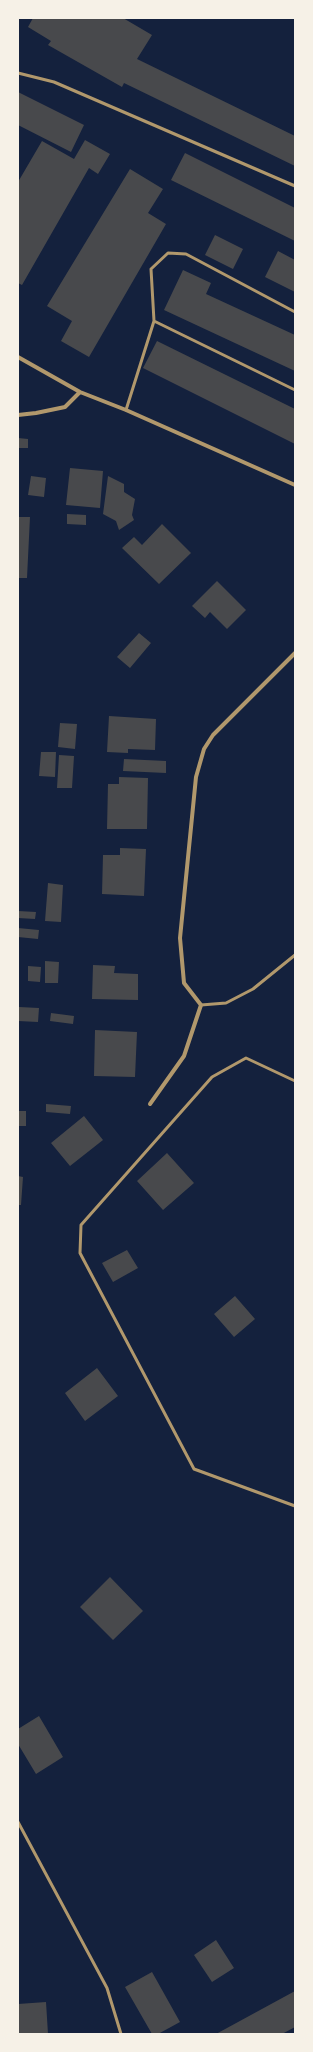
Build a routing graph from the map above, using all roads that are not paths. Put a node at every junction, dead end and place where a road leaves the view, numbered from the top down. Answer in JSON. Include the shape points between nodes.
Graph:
{"nodes":[{"id":1,"x":18,"y":73,"type":"edge"},
{"id":2,"x":295,"y":186,"type":"edge"},
{"id":3,"x":295,"y":312,"type":"edge"},
{"id":4,"x":154,"y":321,"type":"junction"},
{"id":5,"x":18,"y":357,"type":"edge"},
{"id":6,"x":295,"y":390,"type":"edge"},
{"id":7,"x":80,"y":392,"type":"junction"},
{"id":8,"x":126,"y":410,"type":"junction"},
{"id":9,"x":18,"y":415,"type":"edge"},
{"id":10,"x":295,"y":485,"type":"edge"},
{"id":11,"x":295,"y":653,"type":"edge"},
{"id":12,"x":295,"y":955,"type":"edge"},
{"id":13,"x":201,"y":1005,"type":"junction"},
{"id":14,"x":295,"y":1081,"type":"edge"},
{"id":15,"x":150,"y":1104,"type":"dead end"},
{"id":16,"x":295,"y":1506,"type":"edge"},
{"id":17,"x":18,"y":1822,"type":"edge"},
{"id":18,"x":121,"y":2034,"type":"edge"}],
"edges":[{"from":1,"to":2,"type":"lane","via":[[54,82]]},
{"from":3,"to":4,"type":"lane","via":[[186,254],[168,253],[151,269]]},
{"from":4,"to":6,"type":"lane"},
{"from":4,"to":8,"type":"lane"},
{"from":5,"to":7,"type":"street"},
{"from":7,"to":8,"type":"street"},
{"from":7,"to":9,"type":"street","via":[[65,407]]},
{"from":8,"to":10,"type":"street"},
{"from":11,"to":13,"type":"street","via":[[213,735],[204,749],[196,777],[180,938],[184,983]]},
{"from":12,"to":13,"type":"lane","via":[[253,989],[226,1003]]},
{"from":13,"to":15,"type":"street","via":[[184,1056]]},
{"from":14,"to":16,"type":"lane","via":[[246,1058],[212,1077],[81,1225],[80,1253],[194,1469]]},
{"from":17,"to":18,"type":"lane","via":[[108,1988]]}]}
